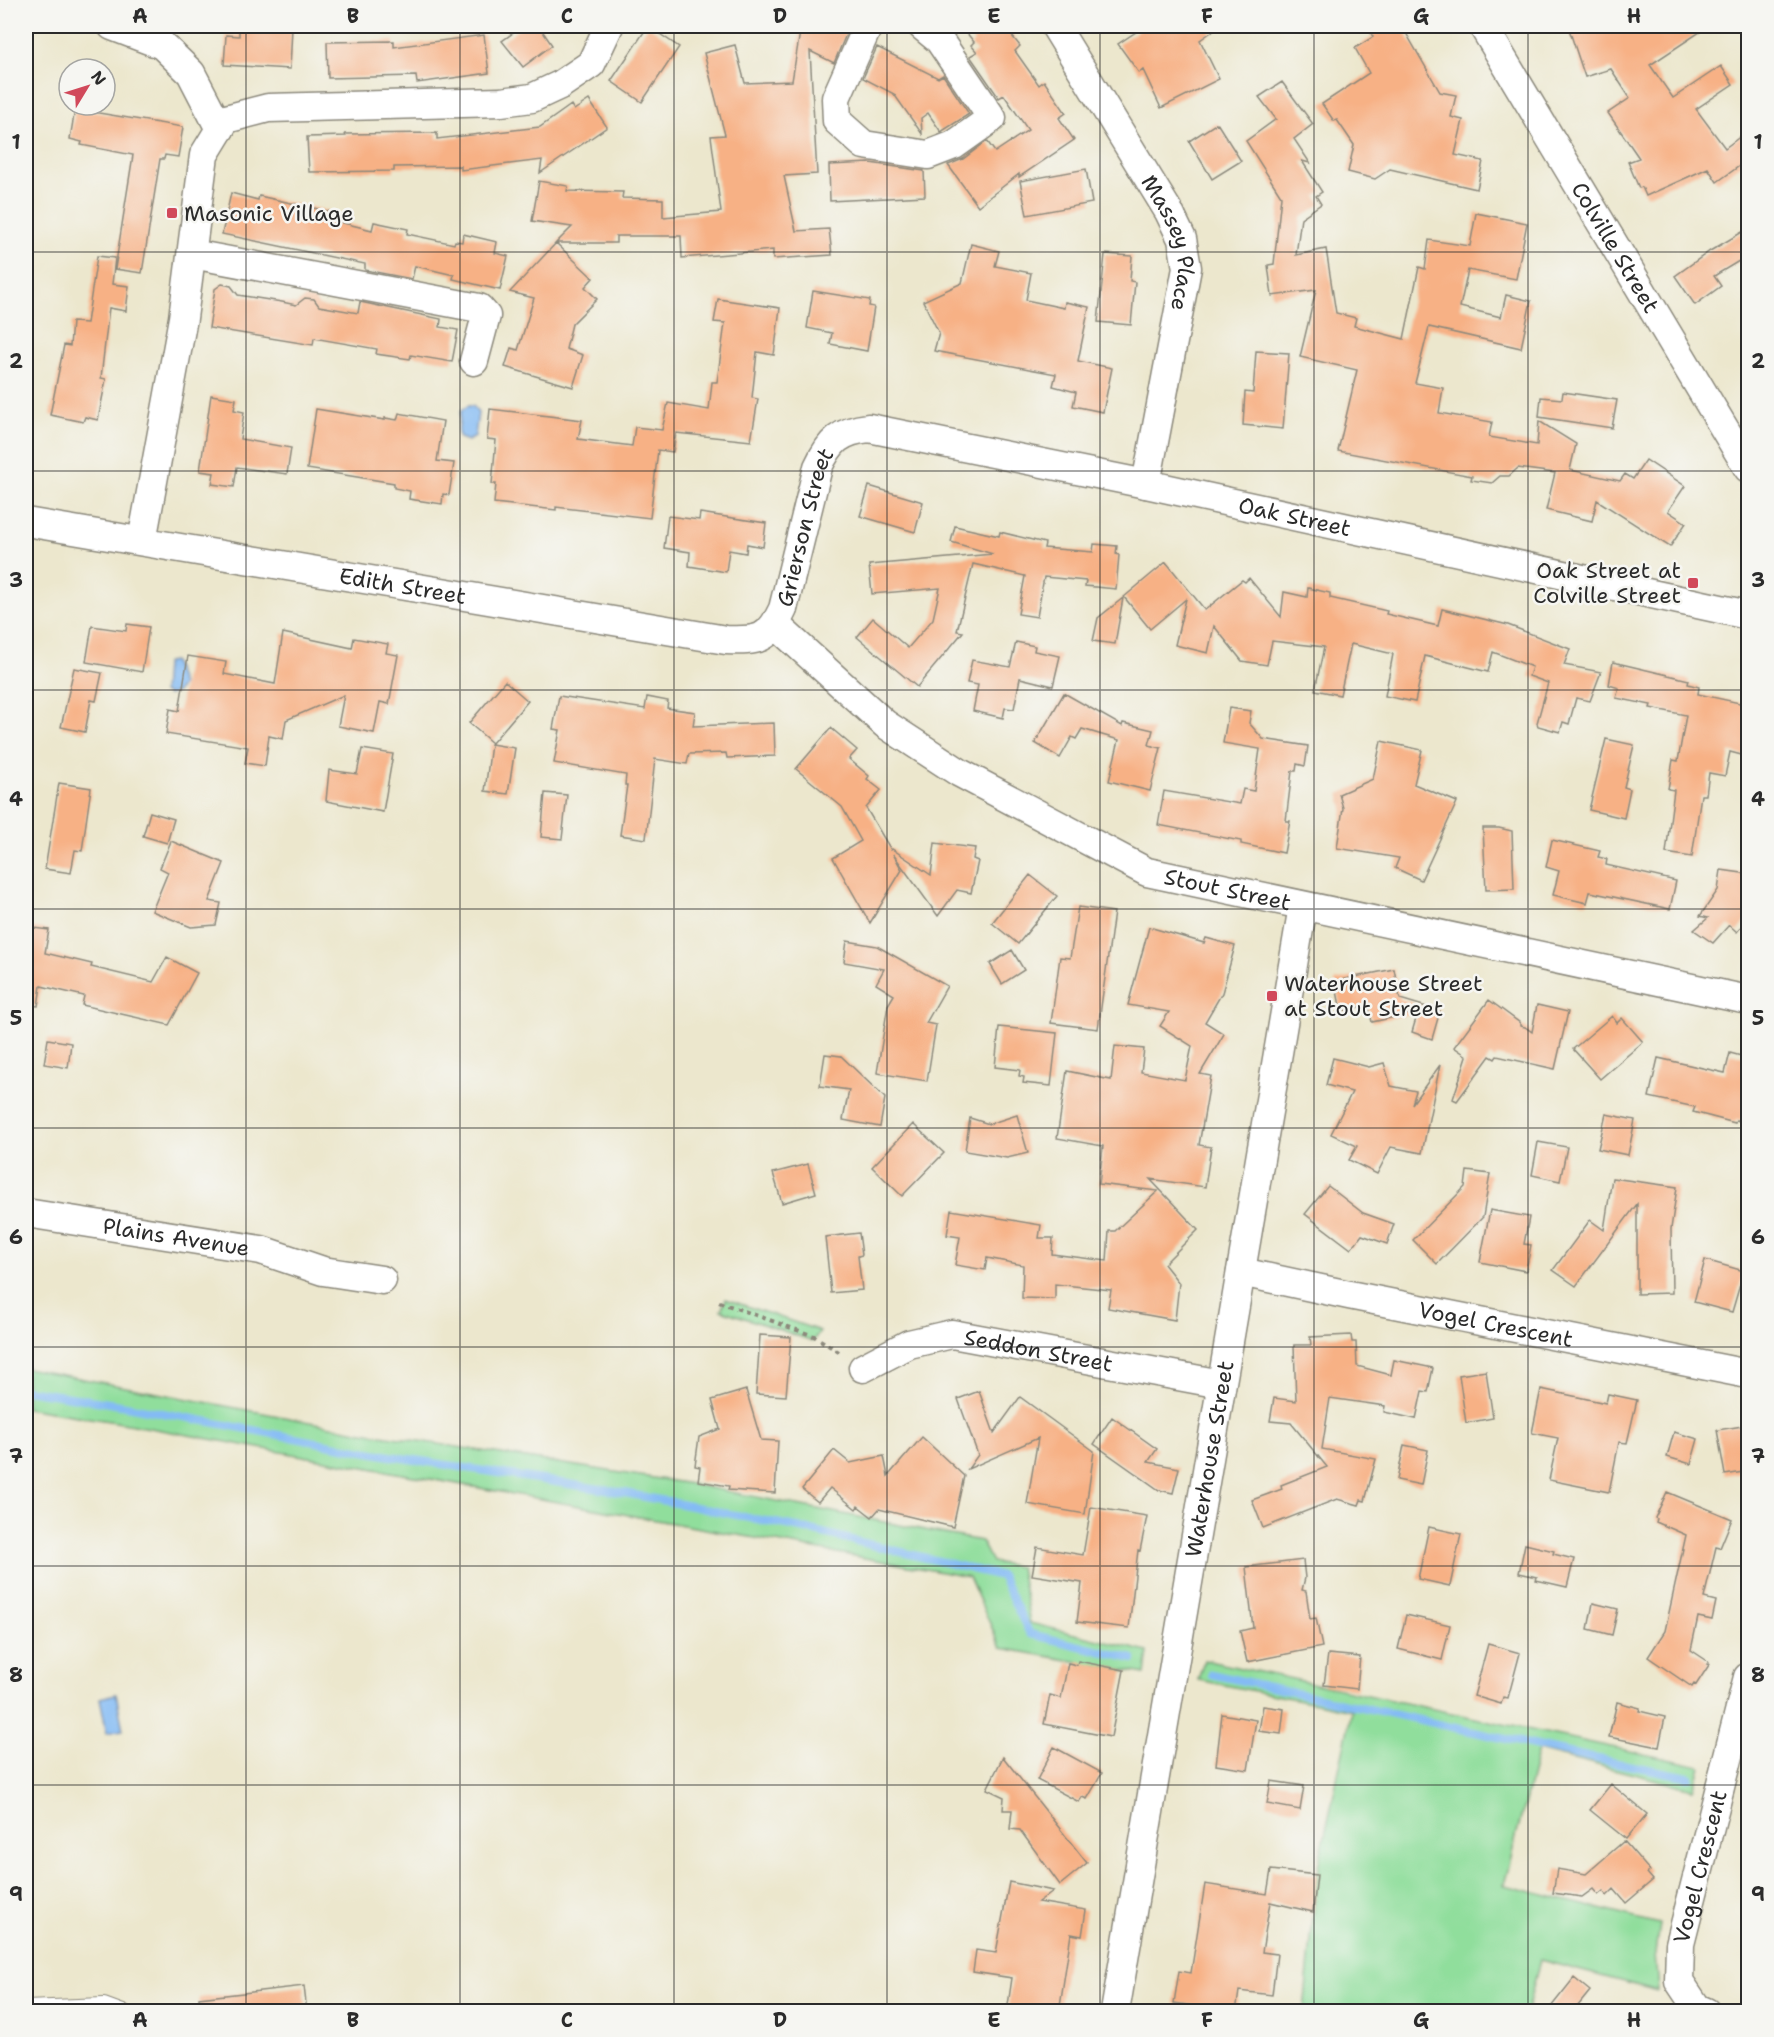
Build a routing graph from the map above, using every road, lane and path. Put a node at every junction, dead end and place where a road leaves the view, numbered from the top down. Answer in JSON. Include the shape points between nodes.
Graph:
{"nodes":[{"id":1,"x":112,"y":26,"type":"edge"},
{"id":2,"x":609,"y":26,"type":"edge"},
{"id":3,"x":868,"y":26,"type":"edge"},
{"id":4,"x":922,"y":26,"type":"edge"},
{"id":5,"x":1056,"y":26,"type":"edge"},
{"id":6,"x":1483,"y":26,"type":"edge"},
{"id":7,"x":220,"y":129,"type":"junction"},
{"id":8,"x":192,"y":254,"type":"junction"},
{"id":9,"x":474,"y":361,"type":"dead end"},
{"id":10,"x":841,"y":435,"type":"joint"},
{"id":11,"x":1749,"y":468,"type":"edge"},
{"id":12,"x":1146,"y":484,"type":"junction"},
{"id":13,"x":26,"y":522,"type":"edge"},
{"id":14,"x":142,"y":541,"type":"junction"},
{"id":15,"x":1749,"y":615,"type":"edge"},
{"id":16,"x":776,"y":625,"type":"junction"},
{"id":17,"x":1304,"y":906,"type":"junction"},
{"id":18,"x":1749,"y":1000,"type":"edge"},
{"id":19,"x":26,"y":1214,"type":"edge"},
{"id":20,"x":1241,"y":1272,"type":"junction"},
{"id":21,"x":382,"y":1280,"type":"dead end"},
{"id":22,"x":719,"y":1302,"type":"dead end"},
{"id":23,"x":863,"y":1368,"type":"joint"},
{"id":24,"x":1749,"y":1374,"type":"edge"},
{"id":25,"x":1221,"y":1384,"type":"junction"},
{"id":26,"x":1749,"y":1677,"type":"edge"},
{"id":27,"x":26,"y":2008,"type":"edge"},
{"id":28,"x":123,"y":2012,"type":"edge"},
{"id":29,"x":1115,"y":2012,"type":"edge"},
{"id":30,"x":1706,"y":2012,"type":"edge"}],
"edges":[{"from":1,"to":7,"type":"street","via":[[162,45],[191,73]]},
{"from":2,"to":7,"type":"street","via":[[591,64],[561,85],[532,98],[268,108],[226,119]]},
{"from":3,"to":4,"type":"street","via":[[836,98],[837,121],[864,145],[928,155],[954,145],[992,118],[939,40]]},
{"from":5,"to":12,"type":"street","name":"Massey Place","via":[[1182,239],[1187,268]]},
{"from":6,"to":11,"type":"street","name":"Colville Street"},
{"from":7,"to":8,"type":"street","via":[[204,155]]},
{"from":8,"to":9,"type":"street","via":[[479,308],[486,316]]},
{"from":8,"to":14,"type":"street"},
{"from":10,"to":12,"type":"street","name":"Oak Street","via":[[869,428]]},
{"from":10,"to":16,"type":"street","name":"Grierson Street","via":[[818,467]]},
{"from":12,"to":15,"type":"street","name":"Oak Street"},
{"from":13,"to":14,"type":"street","name":"Edith Street"},
{"from":14,"to":16,"type":"street","name":"Edith Street","via":[[726,640],[763,637]]},
{"from":16,"to":17,"type":"street","name":"Stout Street","via":[[885,724],[960,773],[1085,840],[1147,872]]},
{"from":17,"to":18,"type":"street","name":"Stout Street"},
{"from":17,"to":20,"type":"street","name":"Waterhouse Street"},
{"from":19,"to":21,"type":"street","name":"Plains Avenue","via":[[261,1250],[322,1271]]},
{"from":20,"to":24,"type":"street","name":"Vogel Crescent"},
{"from":20,"to":25,"type":"street","name":"Waterhouse Street"},
{"from":22,"to":23,"type":"path","via":[[814,1336]]},
{"from":23,"to":25,"type":"street","name":"Seddon Street","via":[[909,1344],[952,1334]]},
{"from":25,"to":29,"type":"street","name":"Waterhouse Street"},
{"from":26,"to":30,"type":"street","name":"Vogel Crescent","via":[[1680,1944],[1679,1982],[1697,2008]]},
{"from":27,"to":28,"type":"lane","via":[[104,2006]]}]}
